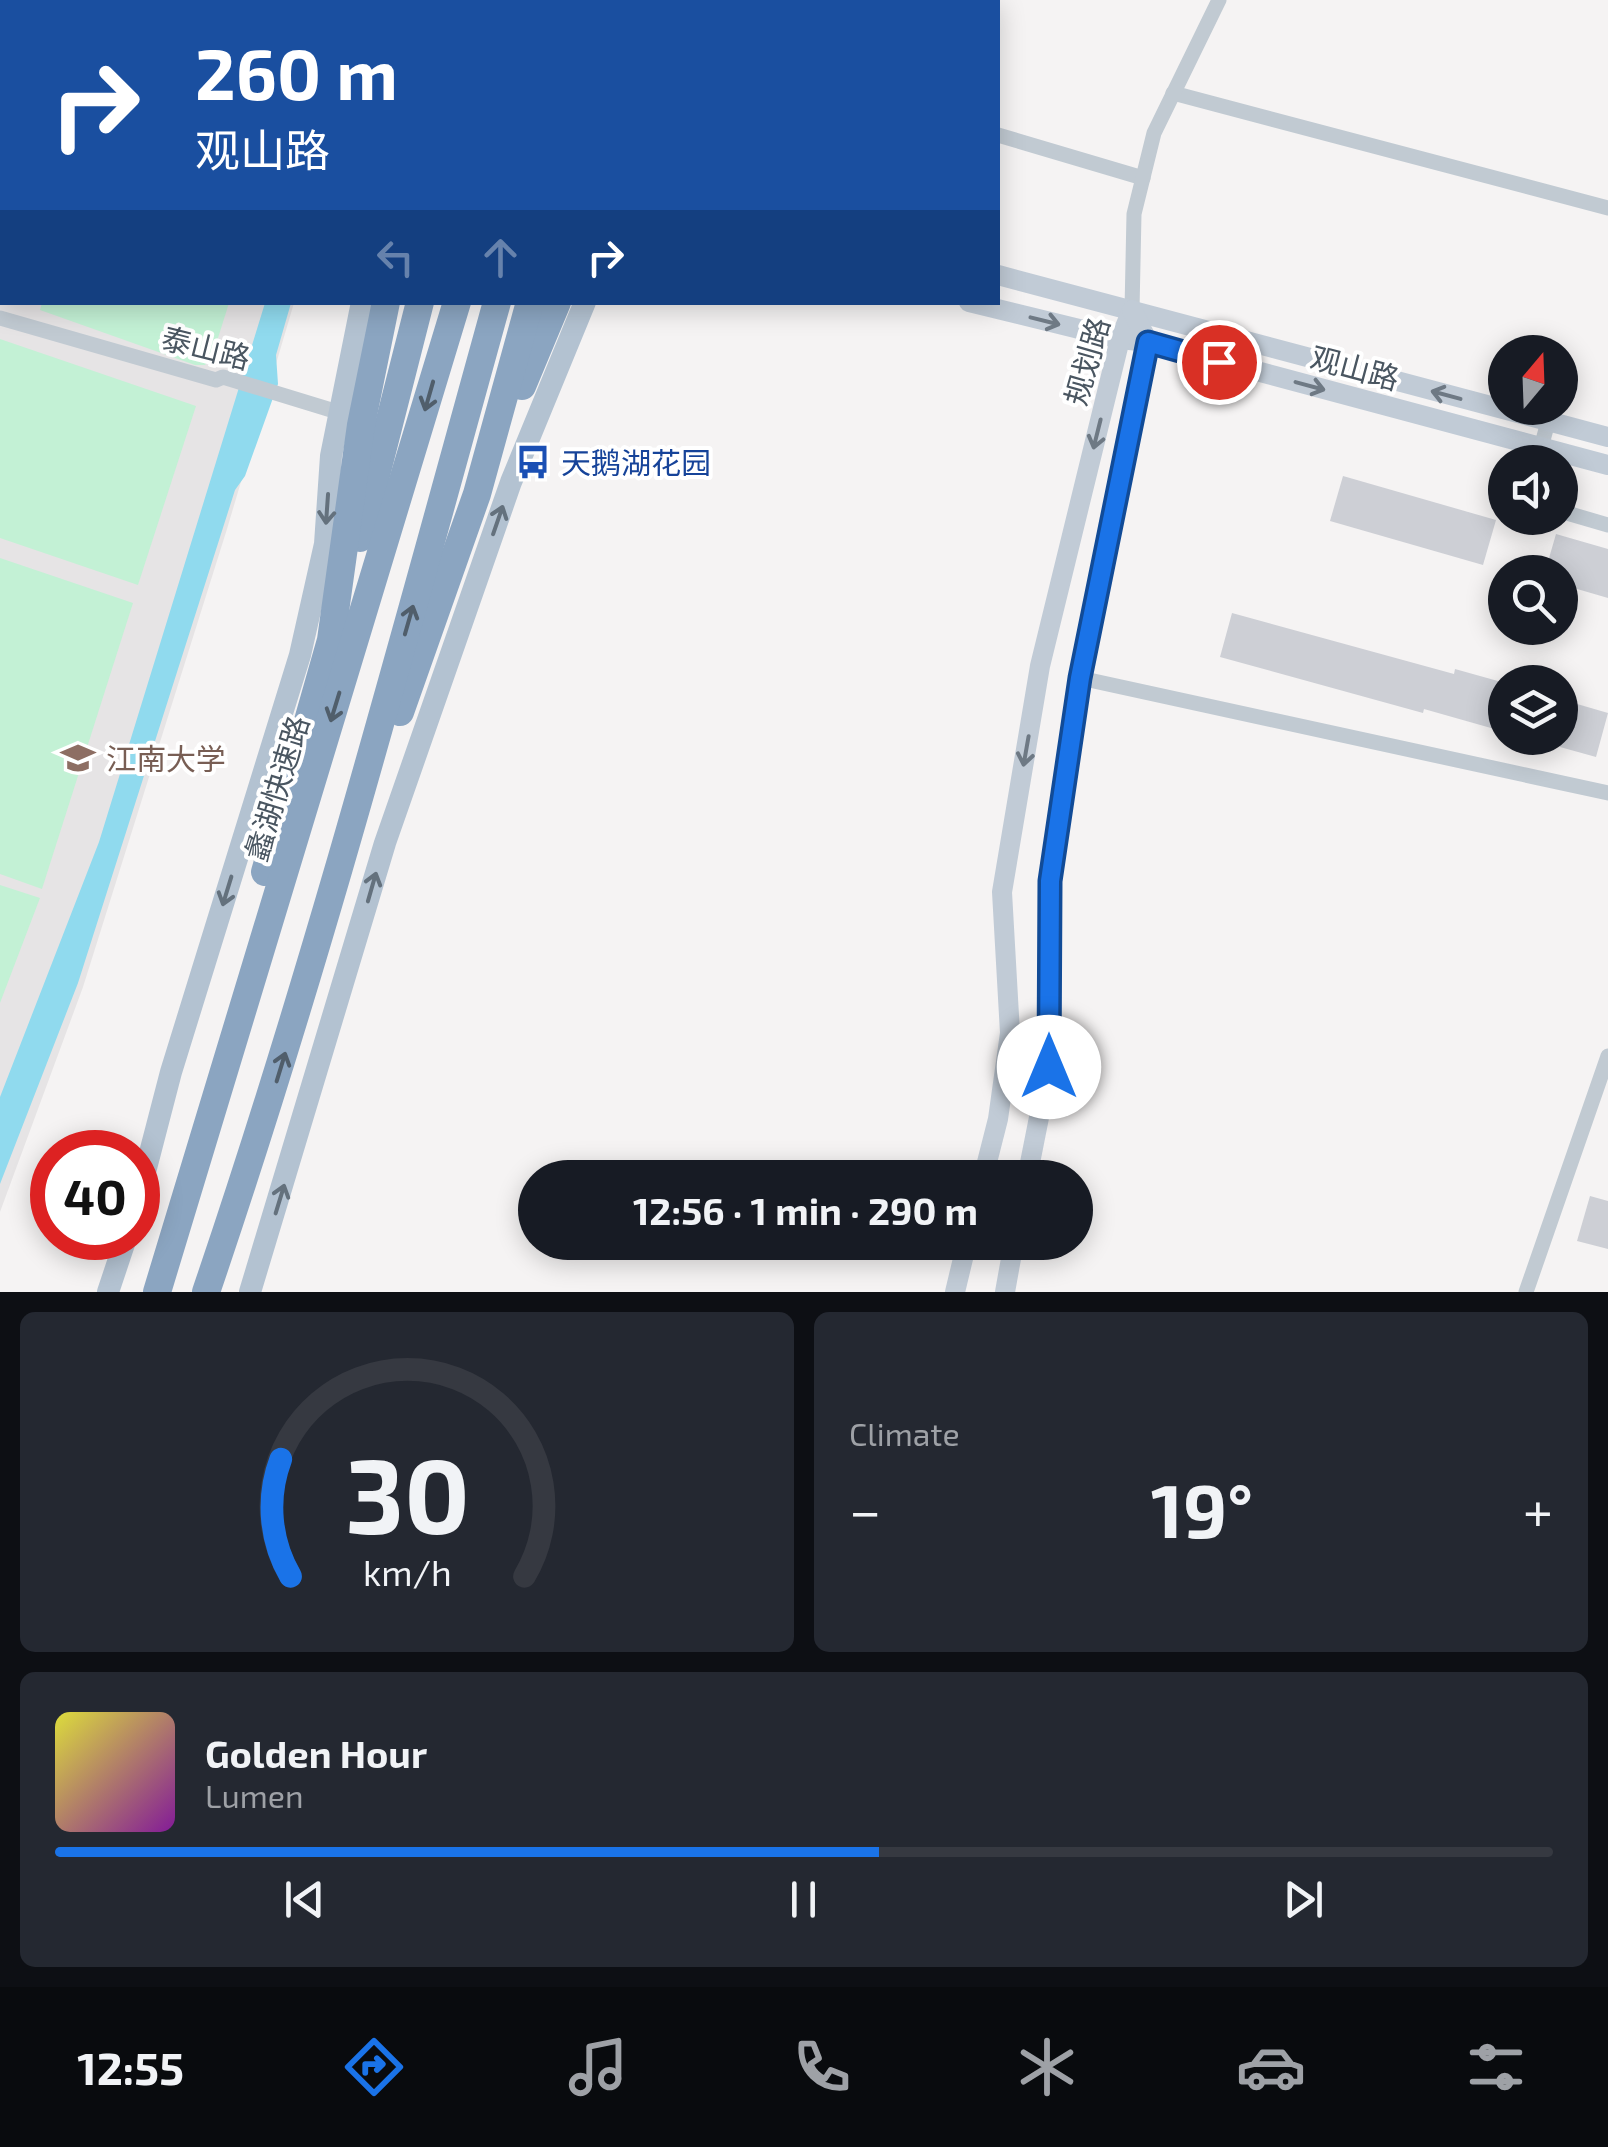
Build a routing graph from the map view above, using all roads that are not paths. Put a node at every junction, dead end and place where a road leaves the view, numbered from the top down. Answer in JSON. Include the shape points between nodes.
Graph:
{"nodes":[{"id":1,"x":1219,"y":0,"type":"edge"},
{"id":2,"x":1173,"y":93,"type":"junction"},
{"id":3,"x":1000,"y":137,"type":"edge"},
{"id":4,"x":1143,"y":178,"type":"junction"},
{"id":5,"x":1608,"y":208,"type":"edge"},
{"id":6,"x":1000,"y":276,"type":"edge"},
{"id":7,"x":361,"y":305,"type":"edge"},
{"id":8,"x":385,"y":305,"type":"edge"},
{"id":9,"x":419,"y":305,"type":"edge"},
{"id":10,"x":456,"y":305,"type":"edge"},
{"id":11,"x":496,"y":305,"type":"edge"},
{"id":12,"x":529,"y":305,"type":"edge"},
{"id":13,"x":556,"y":305,"type":"edge"},
{"id":14,"x":584,"y":305,"type":"edge"},
{"id":15,"x":981,"y":305,"type":"edge"},
{"id":16,"x":1132,"y":310,"type":"junction"},
{"id":17,"x":0,"y":318,"type":"edge"},
{"id":18,"x":1120,"y":339,"type":"junction"},
{"id":19,"x":1148,"y":342,"type":"junction"},
{"id":20,"x":1488,"y":406,"type":"edge"},
{"id":21,"x":341,"y":413,"type":"junction"},
{"id":22,"x":1560,"y":425,"type":"edge"},
{"id":23,"x":1608,"y":437,"type":"edge"},
{"id":24,"x":1504,"y":445,"type":"edge"},
{"id":25,"x":1578,"y":461,"type":"edge"},
{"id":26,"x":1608,"y":466,"type":"edge"},
{"id":27,"x":478,"y":494,"type":"junction"},
{"id":28,"x":1578,"y":516,"type":"edge"},
{"id":29,"x":1608,"y":525,"type":"edge"},
{"id":30,"x":331,"y":640,"type":"junction"},
{"id":31,"x":1080,"y":678,"type":"junction"},
{"id":32,"x":1608,"y":793,"type":"edge"},
{"id":33,"x":336,"y":882,"type":"junction"},
{"id":34,"x":1608,"y":1056,"type":"edge"},
{"id":35,"x":264,"y":1122,"type":"junction"},
{"id":36,"x":156,"y":1130,"type":"edge"},
{"id":37,"x":988,"y":1160,"type":"edge"},
{"id":38,"x":1031,"y":1160,"type":"edge"},
{"id":39,"x":196,"y":1162,"type":"junction"},
{"id":40,"x":119,"y":1260,"type":"edge"},
{"id":41,"x":963,"y":1260,"type":"edge"},
{"id":42,"x":1011,"y":1260,"type":"edge"},
{"id":43,"x":108,"y":1292,"type":"edge"},
{"id":44,"x":153,"y":1292,"type":"edge"},
{"id":45,"x":206,"y":1292,"type":"edge"},
{"id":46,"x":220,"y":1292,"type":"edge"},
{"id":47,"x":250,"y":1292,"type":"edge"},
{"id":48,"x":955,"y":1292,"type":"edge"},
{"id":49,"x":1005,"y":1292,"type":"edge"},
{"id":50,"x":1526,"y":1292,"type":"edge"}],
"edges":[{"from":1,"to":2,"type":"street"},
{"from":2,"to":4,"type":"street"},
{"from":2,"to":5,"type":"street"},
{"from":3,"to":4,"type":"street"},
{"from":4,"to":16,"type":"street","via":[[1134,214]]},
{"from":6,"to":16,"type":"street","name":"观山路"},
{"from":7,"to":21,"type":"main road"},
{"from":8,"to":30,"type":"highway","via":[[360,425]]},
{"from":9,"to":30,"type":"highway"},
{"from":10,"to":39,"type":"highway","name":"蠡湖快速路","one_way":true},
{"from":33,"to":11,"type":"highway","one_way":true},
{"from":12,"to":27,"type":"highway"},
{"from":13,"to":27,"type":"highway"},
{"from":47,"to":14,"type":"main road","one_way":true,"via":[[385,843],[511,482]]},
{"from":15,"to":18,"type":"street","name":"观山路","one_way":true},
{"from":16,"to":18,"type":"street","name":"规划路"},
{"from":16,"to":19,"type":"street","name":"规划路"},
{"from":20,"to":16,"type":"street","name":"观山路","one_way":true},
{"from":17,"to":21,"type":"street","name":"泰山路"},
{"from":18,"to":19,"type":"street","name":"观山路"},
{"from":18,"to":37,"type":"street","name":"规划路","one_way":true,"via":[[1040,666],[1002,892],[1010,1033]]},
{"from":19,"to":24,"type":"street","name":"观山路","one_way":true},
{"from":19,"to":31,"type":"street","name":"规划路"},
{"from":21,"to":36,"type":"main road","one_way":true,"via":[[325,544],[300,655]]},
{"from":22,"to":23,"type":"street","name":"观山路"},
{"from":25,"to":26,"type":"street","name":"观山路"},
{"from":27,"to":33,"type":"highway"},
{"from":28,"to":29,"type":"street"},
{"from":30,"to":39,"type":"highway","via":[[218,1036]]},
{"from":31,"to":32,"type":"street"},
{"from":31,"to":38,"type":"street","name":"规划路","via":[[1050,881],[1049,1067]]},
{"from":35,"to":33,"type":"highway","one_way":true},
{"from":34,"to":50,"type":"street"},
{"from":35,"to":45,"type":"highway"},
{"from":35,"to":46,"type":"highway"},
{"from":39,"to":44,"type":"highway","name":"蠡湖快速路"},
{"from":40,"to":43,"type":"main road"},
{"from":41,"to":48,"type":"street"},
{"from":42,"to":49,"type":"street"}]}
